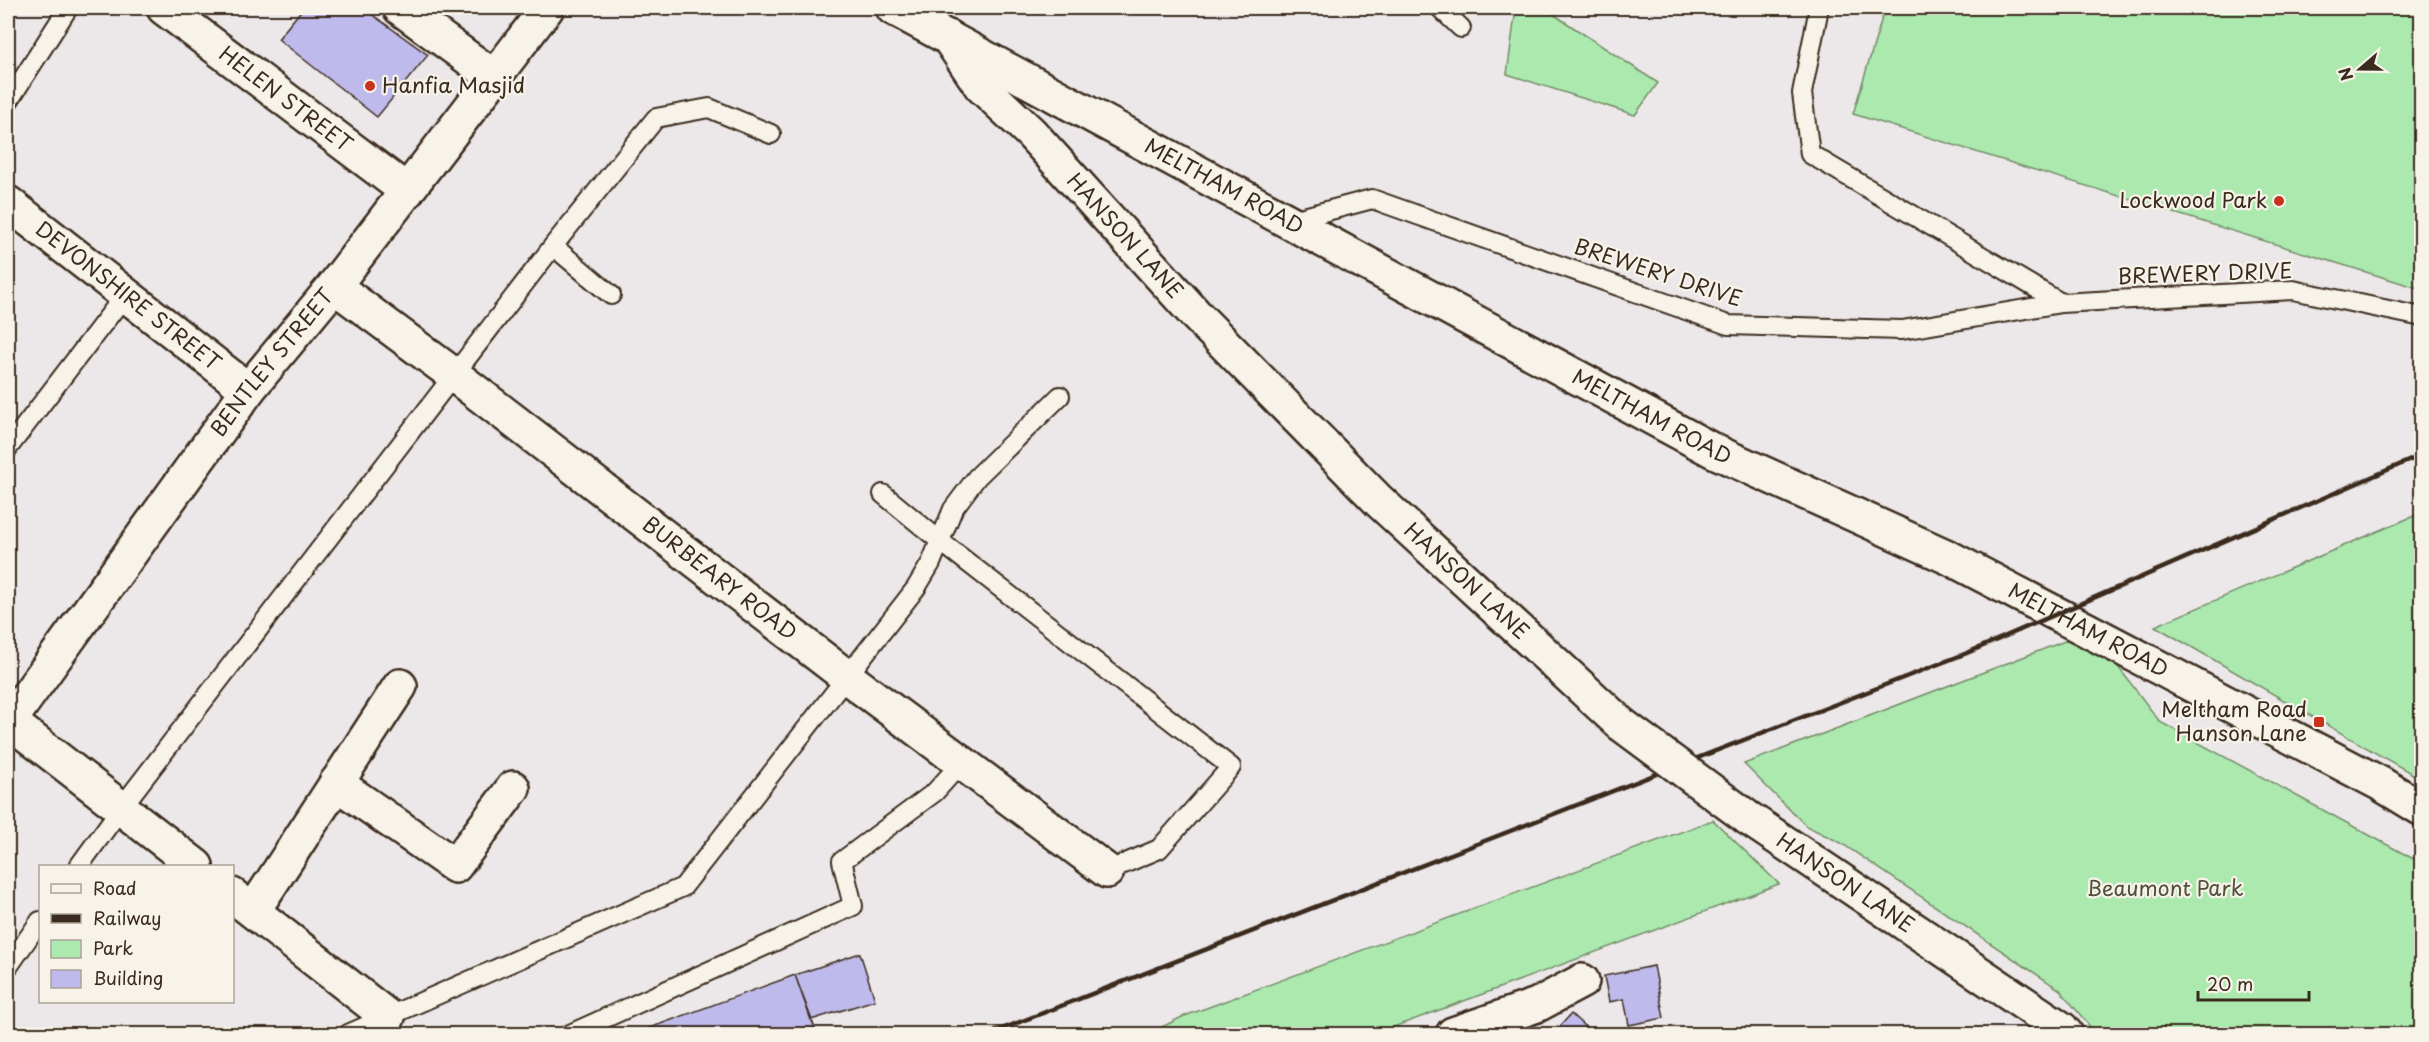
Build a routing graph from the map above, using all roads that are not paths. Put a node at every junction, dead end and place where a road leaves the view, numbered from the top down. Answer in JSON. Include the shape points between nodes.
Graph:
{"nodes":[{"id":1,"x":68,"y":8,"type":"edge"},
{"id":2,"x":164,"y":8,"type":"edge"},
{"id":3,"x":400,"y":8,"type":"edge"},
{"id":4,"x":547,"y":8,"type":"edge"},
{"id":5,"x":893,"y":8,"type":"edge"},
{"id":6,"x":1440,"y":8,"type":"edge"},
{"id":7,"x":1819,"y":8,"type":"edge"},
{"id":8,"x":1461,"y":28,"type":"dead end"},
{"id":9,"x":948,"y":37,"type":"junction"},
{"id":10,"x":494,"y":77,"type":"junction"},
{"id":11,"x":8,"y":102,"type":"edge"},
{"id":12,"x":771,"y":134,"type":"dead end"},
{"id":13,"x":407,"y":191,"type":"junction"},
{"id":14,"x":8,"y":202,"type":"edge"},
{"id":15,"x":1289,"y":221,"type":"junction"},
{"id":16,"x":553,"y":246,"type":"junction"},
{"id":17,"x":334,"y":286,"type":"junction"},
{"id":18,"x":125,"y":295,"type":"junction"},
{"id":19,"x":611,"y":295,"type":"dead end"},
{"id":20,"x":2061,"y":303,"type":"junction"},
{"id":21,"x":2421,"y":317,"type":"edge"},
{"id":22,"x":454,"y":375,"type":"junction"},
{"id":23,"x":248,"y":390,"type":"junction"},
{"id":24,"x":1060,"y":396,"type":"dead end"},
{"id":25,"x":8,"y":448,"type":"edge"},
{"id":26,"x":883,"y":494,"type":"dead end"},
{"id":27,"x":939,"y":541,"type":"junction"},
{"id":28,"x":847,"y":677,"type":"junction"},
{"id":29,"x":400,"y":686,"type":"dead end"},
{"id":30,"x":8,"y":722,"type":"edge"},
{"id":31,"x":962,"y":762,"type":"junction"},
{"id":32,"x":336,"y":783,"type":"junction"},
{"id":33,"x":513,"y":788,"type":"dead end"},
{"id":34,"x":121,"y":808,"type":"junction"},
{"id":35,"x":2421,"y":809,"type":"edge"},
{"id":36,"x":80,"y":865,"type":"edge"},
{"id":37,"x":193,"y":865,"type":"edge"},
{"id":38,"x":1107,"y":871,"type":"joint"},
{"id":39,"x":243,"y":903,"type":"edge"},
{"id":40,"x":39,"y":922,"type":"edge"},
{"id":41,"x":8,"y":967,"type":"edge"},
{"id":42,"x":1582,"y":981,"type":"dead end"},
{"id":43,"x":388,"y":1017,"type":"junction"},
{"id":44,"x":348,"y":1035,"type":"edge"},
{"id":45,"x":570,"y":1035,"type":"edge"},
{"id":46,"x":1453,"y":1035,"type":"edge"},
{"id":47,"x":2066,"y":1035,"type":"edge"}],
"edges":[{"from":1,"to":11,"type":"lane"},
{"from":2,"to":13,"type":"street","name":"HELEN STREET"},
{"from":3,"to":10,"type":"street"},
{"from":4,"to":10,"type":"street","name":"BENTLEY STREET"},
{"from":5,"to":9,"type":"street","name":"MELTHAM ROAD"},
{"from":6,"to":8,"type":"lane"},
{"from":7,"to":20,"type":"lane","via":[[1802,93],[1810,154]]},
{"from":9,"to":15,"type":"street","name":"MELTHAM ROAD"},
{"from":9,"to":47,"type":"street","name":"HANSON LANE","bridge":true,"via":[[981,86],[1031,133],[1214,333],[1379,501],[1621,724],[1748,818]]},
{"from":10,"to":13,"type":"street","name":"BENTLEY STREET"},
{"from":12,"to":16,"type":"lane","via":[[709,108],[656,118]]},
{"from":13,"to":17,"type":"street","name":"BENTLEY STREET"},
{"from":14,"to":18,"type":"street","name":"DEVONSHIRE STREET"},
{"from":15,"to":20,"type":"lane","name":"BREWERY DRIVE","via":[[1372,198],[1728,325],[1902,330]]},
{"from":15,"to":35,"type":"street","name":"MELTHAM ROAD","via":[[1714,451],[1950,558],[2381,784]]},
{"from":16,"to":19,"type":"lane"},
{"from":16,"to":22,"type":"lane"},
{"from":17,"to":22,"type":"street","name":"BURBEARY ROAD"},
{"from":17,"to":23,"type":"street","name":"BENTLEY STREET"},
{"from":18,"to":23,"type":"street","name":"DEVONSHIRE STREET"},
{"from":18,"to":25,"type":"lane"},
{"from":20,"to":21,"type":"lane","name":"BREWERY DRIVE","via":[[2293,290]]},
{"from":22,"to":28,"type":"street","name":"BURBEARY ROAD"},
{"from":22,"to":34,"type":"lane"},
{"from":23,"to":30,"type":"street","name":"BENTLEY STREET"},
{"from":24,"to":27,"type":"lane","via":[[977,477],[953,508]]},
{"from":26,"to":27,"type":"lane"},
{"from":27,"to":28,"type":"lane","via":[[916,588]]},
{"from":27,"to":38,"type":"lane","via":[[1231,767],[1159,849]]},
{"from":28,"to":31,"type":"street","name":"BURBEARY ROAD"},
{"from":28,"to":43,"type":"lane","via":[[683,887]]},
{"from":29,"to":32,"type":"street"},
{"from":30,"to":34,"type":"street"},
{"from":31,"to":38,"type":"street","name":"BURBEARY ROAD"},
{"from":31,"to":45,"type":"lane","via":[[935,792],[842,861],[853,906]]},
{"from":32,"to":33,"type":"street","via":[[455,866]]},
{"from":32,"to":39,"type":"street"},
{"from":34,"to":36,"type":"lane"},
{"from":34,"to":37,"type":"street"},
{"from":39,"to":43,"type":"street"},
{"from":40,"to":41,"type":"lane"},
{"from":42,"to":46,"type":"street","via":[[1537,1005]]},
{"from":43,"to":44,"type":"lane"}]}
